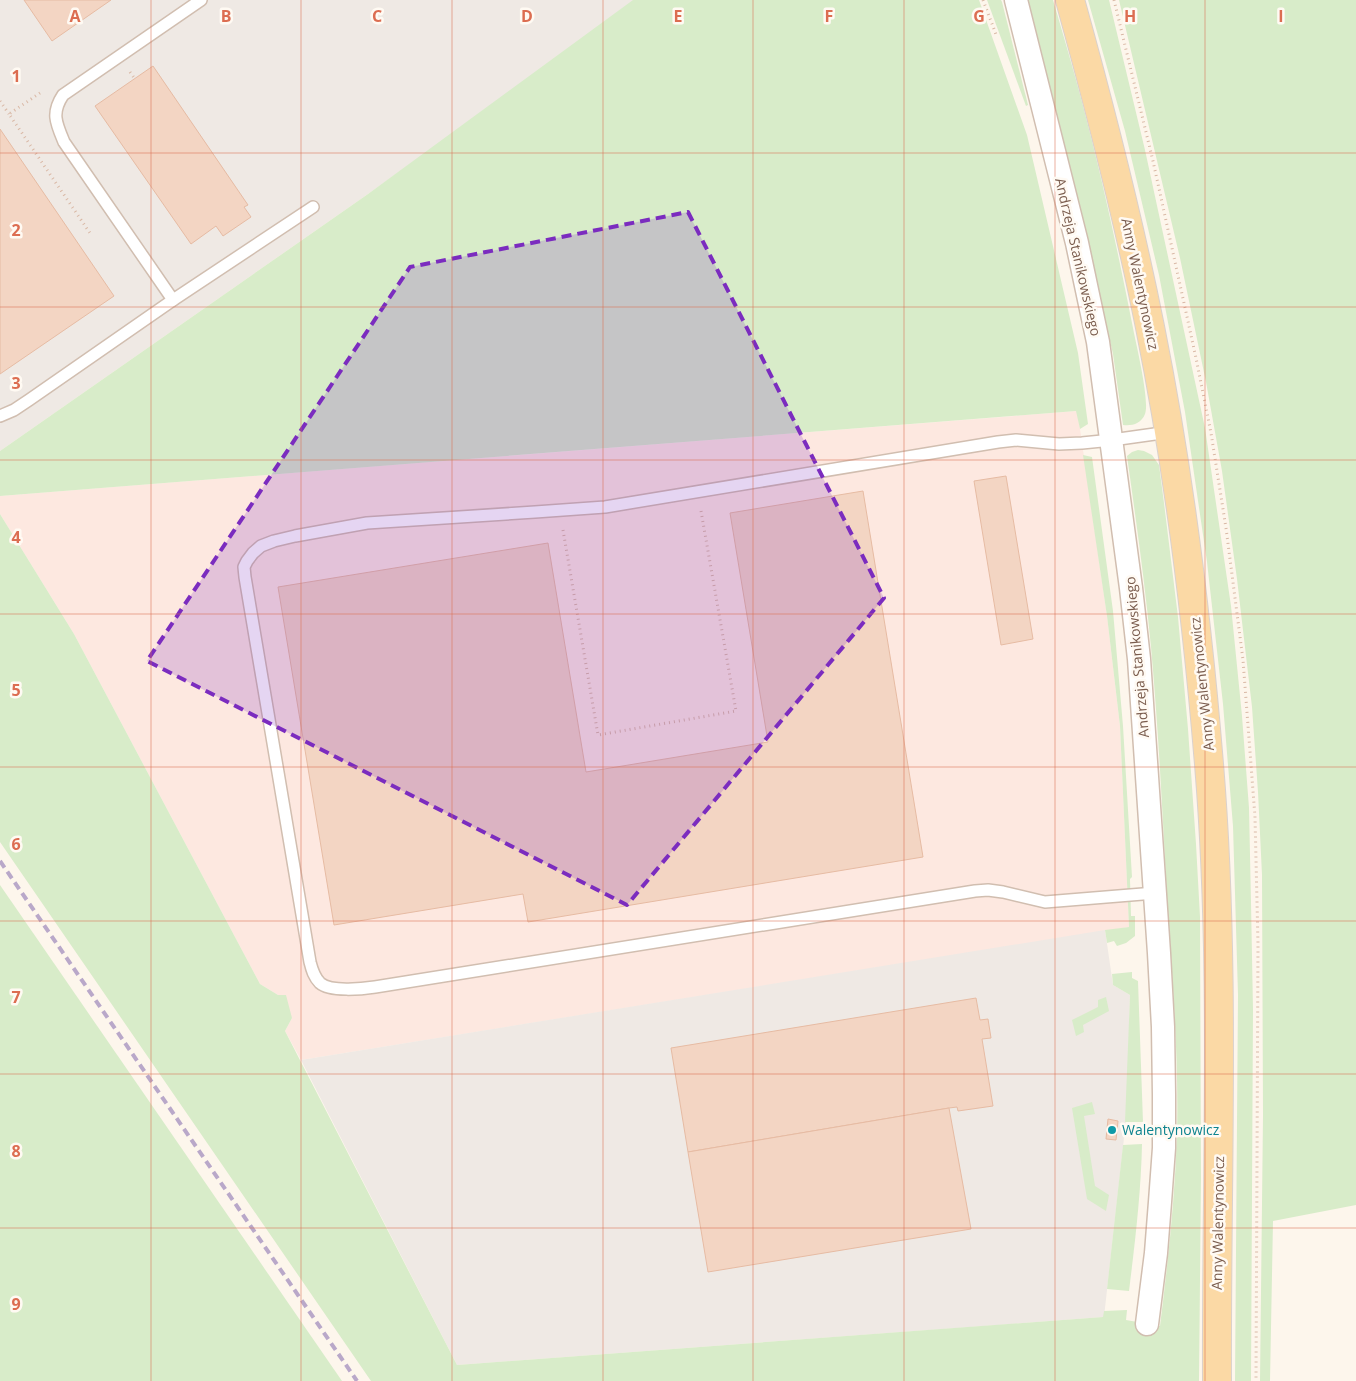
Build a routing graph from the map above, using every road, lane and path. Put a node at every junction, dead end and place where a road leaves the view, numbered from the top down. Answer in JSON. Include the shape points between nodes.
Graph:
{"nodes":[{"id":1,"x":201,"y":0,"type":"edge"},
{"id":2,"x":983,"y":0,"type":"edge"},
{"id":3,"x":1016,"y":0,"type":"edge"},
{"id":4,"x":1070,"y":0,"type":"edge"},
{"id":5,"x":1000,"y":44,"type":"dead end"},
{"id":6,"x":0,"y":101,"type":"edge"},
{"id":7,"x":9,"y":114,"type":"dead end"},
{"id":8,"x":313,"y":207,"type":"dead end"},
{"id":9,"x":173,"y":300,"type":"junction"},
{"id":10,"x":0,"y":416,"type":"edge"},
{"id":11,"x":1169,"y":432,"type":"junction"},
{"id":12,"x":1112,"y":440,"type":"junction"},
{"id":13,"x":698,"y":491,"type":"junction"},
{"id":14,"x":559,"y":511,"type":"junction"},
{"id":15,"x":1155,"y":894,"type":"junction"},
{"id":16,"x":1147,"y":1324,"type":"dead end"},
{"id":17,"x":1217,"y":1381,"type":"edge"}],
"edges":[{"from":1,"to":9,"type":"lane","via":[[63,95],[57,105],[58,128],[64,142]]},
{"from":2,"to":5,"type":"path"},
{"from":3,"to":12,"type":"street","name":"Andrzeja Stanikowskiego","via":[[1089,295]]},
{"from":4,"to":11,"type":"main road","name":"Anny Walentynowicz","via":[[1121,193]]},
{"from":6,"to":7,"type":"path"},
{"from":8,"to":9,"type":"lane"},
{"from":9,"to":10,"type":"lane","via":[[29,400]]},
{"from":11,"to":12,"type":"lane"},
{"from":11,"to":17,"type":"main road","name":"Anny Walentynowicz","via":[[1196,620],[1210,765],[1216,876],[1219,1019]]},
{"from":12,"to":13,"type":"lane","via":[[1059,444],[1016,440],[998,442]]},
{"from":12,"to":15,"type":"street","name":"Andrzeja Stanikowskiego","via":[[1139,659]]},
{"from":13,"to":14,"type":"lane"},
{"from":13,"to":14,"type":"path","via":[[736,711],[598,735]]},
{"from":14,"to":15,"type":"lane","via":[[367,523],[274,541],[260,546],[247,561],[245,577],[310,962],[319,983],[334,988],[375,987],[988,890],[1045,902]]},
{"from":15,"to":16,"type":"street","name":"Andrzeja Stanikowskiego","via":[[1163,1027],[1164,1148]]}]}
